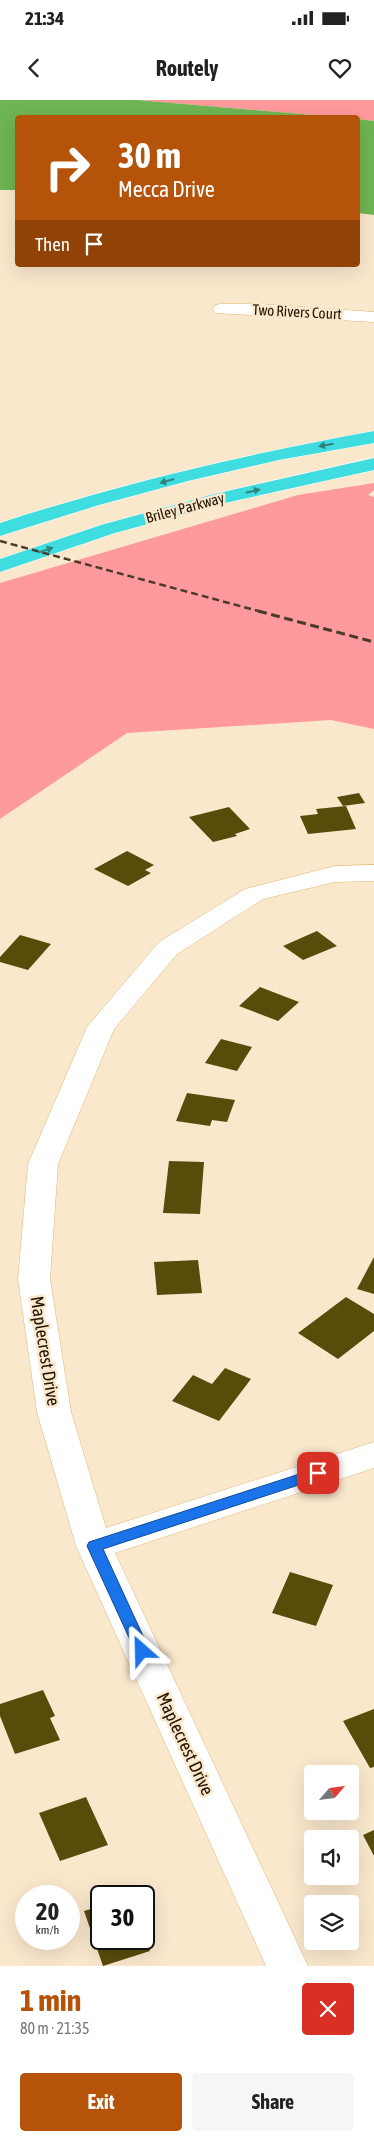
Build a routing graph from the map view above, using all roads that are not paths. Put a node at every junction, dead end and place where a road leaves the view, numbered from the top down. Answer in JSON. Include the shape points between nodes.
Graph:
{"nodes":[{"id":1,"x":221,"y":309,"type":"dead end"},
{"id":2,"x":374,"y":317,"type":"edge"},
{"id":3,"x":374,"y":437,"type":"edge"},
{"id":4,"x":374,"y":464,"type":"edge"},
{"id":5,"x":0,"y":530,"type":"edge"},
{"id":6,"x":0,"y":566,"type":"edge"},
{"id":7,"x":374,"y":873,"type":"edge"},
{"id":8,"x":374,"y":1455,"type":"edge"},
{"id":9,"x":94,"y":1546,"type":"junction"},
{"id":10,"x":287,"y":1966,"type":"edge"}],
"edges":[{"from":1,"to":2,"type":"street","name":"Two Rivers Court"},
{"from":3,"to":5,"type":"highway","name":"Briley Parkway","one_way":true,"via":[[211,468]]},
{"from":6,"to":4,"type":"highway","name":"Briley Parkway","one_way":true,"via":[[108,529],[220,498]]},
{"from":7,"to":9,"type":"street","name":"Maplecrest Drive","via":[[334,874],[254,894],[168,948],[101,1027],[43,1164],[34,1279],[54,1412]]},
{"from":8,"to":9,"type":"street"},
{"from":9,"to":10,"type":"street","name":"Maplecrest Drive"}]}
